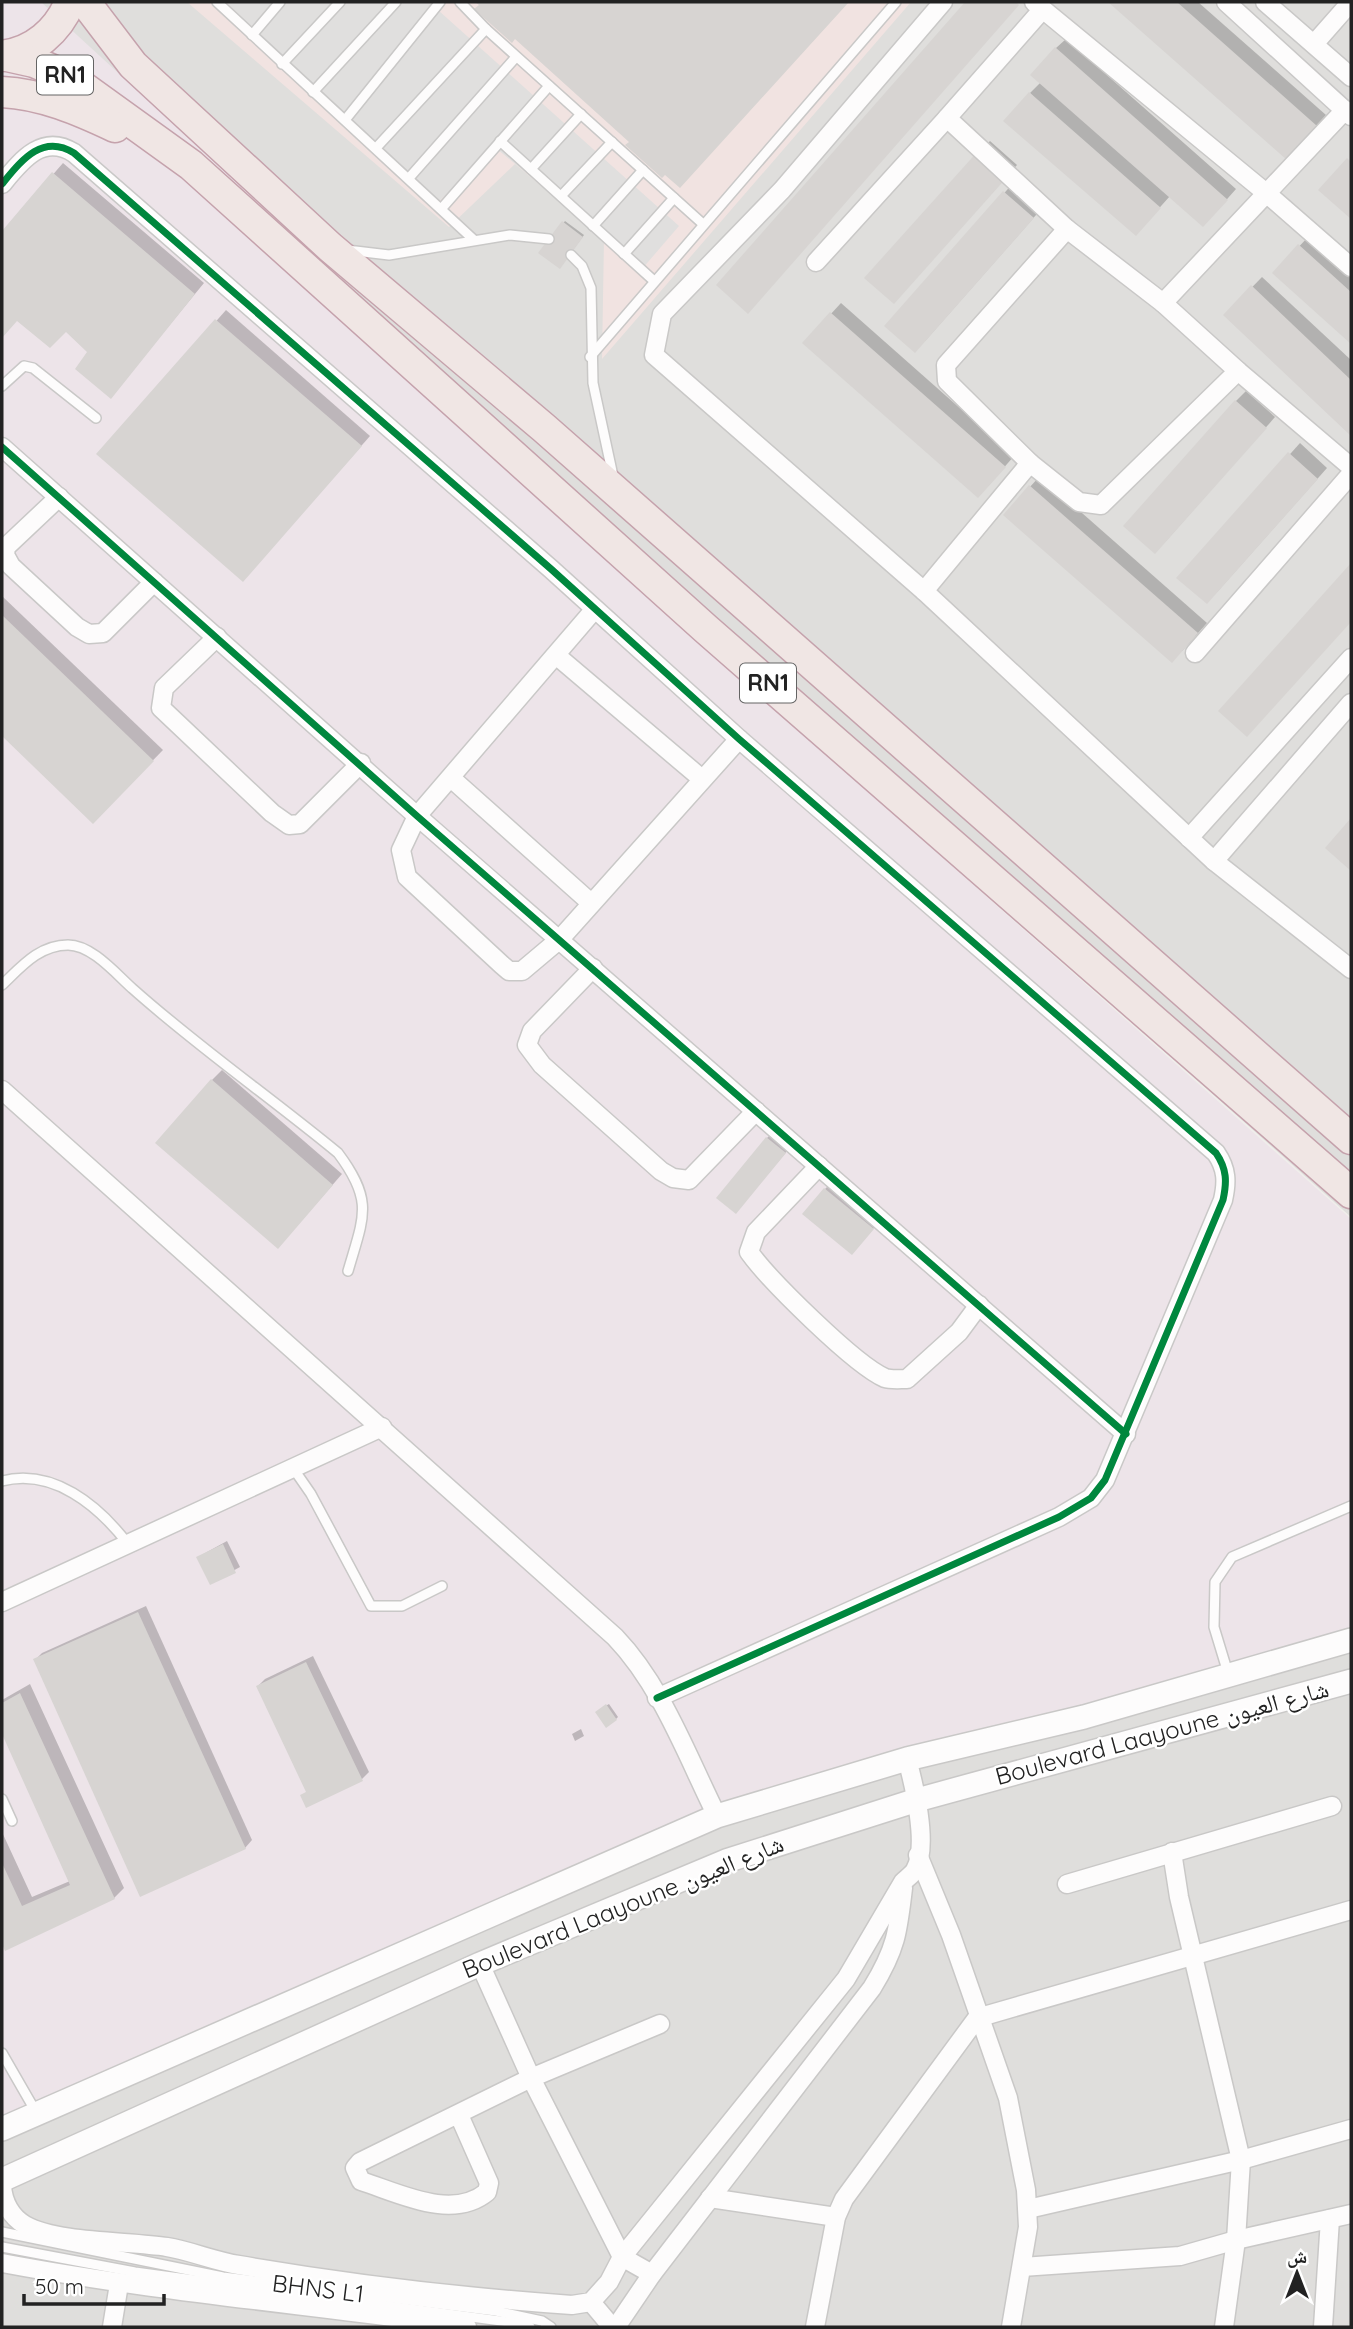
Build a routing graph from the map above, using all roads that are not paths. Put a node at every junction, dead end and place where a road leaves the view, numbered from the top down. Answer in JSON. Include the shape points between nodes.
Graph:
{"nodes":[{"id":1,"x":70,"y":2,"type":"edge"},
{"id":2,"x":85,"y":2,"type":"edge"},
{"id":3,"x":280,"y":2,"type":"edge"},
{"id":4,"x":340,"y":2,"type":"edge"},
{"id":5,"x":396,"y":2,"type":"edge"},
{"id":6,"x":440,"y":2,"type":"edge"},
{"id":7,"x":460,"y":2,"type":"edge"},
{"id":8,"x":896,"y":2,"type":"edge"},
{"id":9,"x":943,"y":2,"type":"edge"},
{"id":10,"x":1226,"y":2,"type":"edge"},
{"id":11,"x":1265,"y":2,"type":"edge"},
{"id":12,"x":1351,"y":2,"type":"edge"},
{"id":13,"x":221,"y":3,"type":"edge"},
{"id":14,"x":1038,"y":6,"type":"edge"},
{"id":15,"x":486,"y":29,"type":"junction"},
{"id":16,"x":252,"y":35,"type":"junction"},
{"id":17,"x":1314,"y":44,"type":"junction"},
{"id":18,"x":4,"y":56,"type":"edge"},
{"id":19,"x":516,"y":57,"type":"junction"},
{"id":20,"x":282,"y":64,"type":"junction"},
{"id":21,"x":1351,"y":77,"type":"edge"},
{"id":22,"x":549,"y":86,"type":"junction"},
{"id":23,"x":2,"y":92,"type":"edge"},
{"id":24,"x":313,"y":92,"type":"junction"},
{"id":25,"x":1348,"y":113,"type":"edge"},
{"id":26,"x":581,"y":114,"type":"junction"},
{"id":27,"x":947,"y":118,"type":"junction"},
{"id":28,"x":345,"y":120,"type":"junction"},
{"id":29,"x":500,"y":141,"type":"junction"},
{"id":30,"x":612,"y":142,"type":"junction"},
{"id":31,"x":376,"y":148,"type":"junction"},
{"id":32,"x":191,"y":165,"type":"junction"},
{"id":33,"x":531,"y":169,"type":"junction"},
{"id":34,"x":643,"y":170,"type":"junction"},
{"id":35,"x":409,"y":178,"type":"junction"},
{"id":36,"x":2,"y":184,"type":"edge"},
{"id":37,"x":1265,"y":192,"type":"junction"},
{"id":38,"x":561,"y":196,"type":"junction"},
{"id":39,"x":674,"y":198,"type":"junction"},
{"id":40,"x":442,"y":208,"type":"junction"},
{"id":41,"x":703,"y":224,"type":"junction"},
{"id":42,"x":593,"y":226,"type":"junction"},
{"id":43,"x":1067,"y":229,"type":"junction"},
{"id":44,"x":549,"y":239,"type":"dead end"},
{"id":45,"x":474,"y":240,"type":"junction"},
{"id":46,"x":330,"y":247,"type":"junction"},
{"id":47,"x":570,"y":254,"type":"dead end"},
{"id":48,"x":624,"y":254,"type":"junction"},
{"id":49,"x":816,"y":262,"type":"dead end"},
{"id":50,"x":1351,"y":267,"type":"edge"},
{"id":51,"x":653,"y":281,"type":"junction"},
{"id":52,"x":1163,"y":303,"type":"junction"},
{"id":53,"x":590,"y":357,"type":"junction"},
{"id":54,"x":1238,"y":371,"type":"junction"},
{"id":55,"x":2,"y":386,"type":"edge"},
{"id":56,"x":96,"y":418,"type":"dead end"},
{"id":57,"x":3,"y":450,"type":"edge"},
{"id":58,"x":1030,"y":463,"type":"junction"},
{"id":59,"x":1351,"y":467,"type":"edge"},
{"id":60,"x":1351,"y":474,"type":"edge"},
{"id":61,"x":618,"y":495,"type":"junction"},
{"id":62,"x":58,"y":497,"type":"junction"},
{"id":63,"x":154,"y":582,"type":"junction"},
{"id":64,"x":924,"y":591,"type":"junction"},
{"id":65,"x":594,"y":610,"type":"junction"},
{"id":66,"x":216,"y":637,"type":"junction"},
{"id":67,"x":1195,"y":653,"type":"dead end"},
{"id":68,"x":557,"y":656,"type":"junction"},
{"id":69,"x":1351,"y":658,"type":"edge"},
{"id":70,"x":1351,"y":703,"type":"edge"},
{"id":71,"x":739,"y":739,"type":"junction"},
{"id":72,"x":361,"y":763,"type":"junction"},
{"id":73,"x":451,"y":778,"type":"junction"},
{"id":74,"x":702,"y":779,"type":"junction"},
{"id":75,"x":416,"y":816,"type":"junction"},
{"id":76,"x":1189,"y":838,"type":"junction"},
{"id":77,"x":1214,"y":861,"type":"junction"},
{"id":78,"x":591,"y":903,"type":"junction"},
{"id":79,"x":560,"y":939,"type":"junction"},
{"id":80,"x":593,"y":968,"type":"junction"},
{"id":81,"x":1351,"y":970,"type":"edge"},
{"id":82,"x":2,"y":985,"type":"edge"},
{"id":83,"x":2,"y":1090,"type":"edge"},
{"id":84,"x":756,"y":1111,"type":"junction"},
{"id":85,"x":1351,"y":1139,"type":"edge"},
{"id":86,"x":819,"y":1166,"type":"junction"},
{"id":87,"x":1351,"y":1193,"type":"edge"},
{"id":88,"x":348,"y":1270,"type":"dead end"},
{"id":89,"x":979,"y":1305,"type":"junction"},
{"id":90,"x":382,"y":1427,"type":"junction"},
{"id":91,"x":1126,"y":1434,"type":"junction"},
{"id":92,"x":293,"y":1468,"type":"junction"},
{"id":93,"x":2,"y":1481,"type":"edge"},
{"id":94,"x":1351,"y":1507,"type":"edge"},
{"id":95,"x":128,"y":1544,"type":"junction"},
{"id":96,"x":442,"y":1586,"type":"dead end"},
{"id":97,"x":2,"y":1602,"type":"edge"},
{"id":98,"x":1351,"y":1640,"type":"edge"},
{"id":99,"x":1229,"y":1675,"type":"junction"},
{"id":100,"x":1351,"y":1681,"type":"edge"},
{"id":101,"x":657,"y":1698,"type":"junction"},
{"id":102,"x":907,"y":1759,"type":"junction"},
{"id":103,"x":2,"y":1799,"type":"edge"},
{"id":104,"x":917,"y":1800,"type":"junction"},
{"id":105,"x":1332,"y":1807,"type":"dead end"},
{"id":106,"x":718,"y":1816,"type":"junction"},
{"id":107,"x":12,"y":1821,"type":"dead end"},
{"id":108,"x":1172,"y":1852,"type":"junction"},
{"id":109,"x":918,"y":1854,"type":"junction"},
{"id":110,"x":903,"y":1882,"type":"junction"},
{"id":111,"x":1067,"y":1884,"type":"dead end"},
{"id":112,"x":1351,"y":1910,"type":"edge"},
{"id":113,"x":1192,"y":1954,"type":"junction"},
{"id":114,"x":480,"y":1964,"type":"junction"},
{"id":115,"x":977,"y":2018,"type":"junction"},
{"id":116,"x":660,"y":2024,"type":"dead end"},
{"id":117,"x":2,"y":2053,"type":"edge"},
{"id":118,"x":531,"y":2078,"type":"junction"},
{"id":119,"x":37,"y":2113,"type":"junction"},
{"id":120,"x":459,"y":2115,"type":"junction"},
{"id":121,"x":2,"y":2129,"type":"edge"},
{"id":122,"x":1351,"y":2129,"type":"edge"},
{"id":123,"x":1241,"y":2160,"type":"junction"},
{"id":124,"x":2,"y":2180,"type":"edge"},
{"id":125,"x":2,"y":2186,"type":"edge"},
{"id":126,"x":710,"y":2198,"type":"junction"},
{"id":127,"x":1028,"y":2209,"type":"junction"},
{"id":128,"x":1351,"y":2214,"type":"edge"},
{"id":129,"x":836,"y":2217,"type":"junction"},
{"id":130,"x":1330,"y":2219,"type":"junction"},
{"id":131,"x":2,"y":2232,"type":"edge"},
{"id":132,"x":1236,"y":2240,"type":"junction"},
{"id":133,"x":2,"y":2248,"type":"edge"},
{"id":134,"x":622,"y":2257,"type":"junction"},
{"id":135,"x":2,"y":2263,"type":"edge"},
{"id":136,"x":1022,"y":2267,"type":"junction"},
{"id":137,"x":652,"y":2274,"type":"junction"},
{"id":138,"x":119,"y":2284,"type":"junction"},
{"id":139,"x":591,"y":2302,"type":"junction"},
{"id":140,"x":400,"y":2323,"type":"edge"},
{"id":141,"x":112,"y":2327,"type":"edge"},
{"id":142,"x":467,"y":2327,"type":"edge"},
{"id":143,"x":530,"y":2327,"type":"edge"},
{"id":144,"x":551,"y":2327,"type":"edge"},
{"id":145,"x":614,"y":2327,"type":"edge"},
{"id":146,"x":815,"y":2327,"type":"edge"},
{"id":147,"x":1011,"y":2327,"type":"edge"},
{"id":148,"x":1224,"y":2327,"type":"edge"},
{"id":149,"x":1323,"y":2327,"type":"edge"}],
"edges":[{"from":1,"to":18,"type":"highway","number":"RN1","via":[[45,38]]},
{"from":2,"to":46,"type":"highway","number":"RN1","via":[[133,65]]},
{"from":3,"to":16,"type":"lane"},
{"from":4,"to":20,"type":"lane"},
{"from":5,"to":24,"type":"lane"},
{"from":6,"to":28,"type":"lane"},
{"from":7,"to":15,"type":"lane"},
{"from":8,"to":41,"type":"lane"},
{"from":9,"to":64,"type":"street","via":[[782,190],[662,314],[654,355]]},
{"from":10,"to":25,"type":"street"},
{"from":11,"to":17,"type":"street"},
{"from":12,"to":17,"type":"street"},
{"from":13,"to":16,"type":"lane"},
{"from":14,"to":27,"type":"street"},
{"from":14,"to":37,"type":"street"},
{"from":15,"to":19,"type":"lane"},
{"from":15,"to":31,"type":"lane"},
{"from":16,"to":20,"type":"lane"},
{"from":17,"to":21,"type":"street"},
{"from":18,"to":32,"type":"highway","number":"RN1","via":[[34,62],[69,77]]},
{"from":19,"to":22,"type":"lane"},
{"from":19,"to":35,"type":"lane"},
{"from":20,"to":24,"type":"lane"},
{"from":22,"to":26,"type":"lane"},
{"from":22,"to":29,"type":"lane"},
{"from":23,"to":32,"type":"highway","via":[[79,110]]},
{"from":24,"to":28,"type":"lane"},
{"from":25,"to":37,"type":"street"},
{"from":26,"to":30,"type":"lane"},
{"from":26,"to":33,"type":"lane"},
{"from":27,"to":43,"type":"street"},
{"from":27,"to":49,"type":"street"},
{"from":28,"to":31,"type":"lane"},
{"from":29,"to":33,"type":"lane"},
{"from":29,"to":40,"type":"lane"},
{"from":30,"to":34,"type":"lane"},
{"from":30,"to":38,"type":"lane"},
{"from":31,"to":35,"type":"lane"},
{"from":32,"to":87,"type":"highway","number":"RN1","via":[[706,629]]},
{"from":33,"to":38,"type":"lane"},
{"from":34,"to":39,"type":"lane"},
{"from":34,"to":42,"type":"lane"},
{"from":35,"to":40,"type":"lane"},
{"from":36,"to":65,"type":"street","via":[[38,149],[58,146],[74,153]]},
{"from":37,"to":50,"type":"street"},
{"from":37,"to":52,"type":"street"},
{"from":38,"to":42,"type":"lane"},
{"from":39,"to":41,"type":"lane"},
{"from":39,"to":48,"type":"lane"},
{"from":40,"to":45,"type":"lane"},
{"from":41,"to":51,"type":"lane"},
{"from":42,"to":48,"type":"lane"},
{"from":43,"to":52,"type":"street"},
{"from":43,"to":58,"type":"street","via":[[944,371],[947,381]]},
{"from":44,"to":45,"type":"lane","via":[[510,234]]},
{"from":45,"to":46,"type":"lane","via":[[389,254]]},
{"from":46,"to":61,"type":"highway","number":"RN1"},
{"from":47,"to":53,"type":"lane","via":[[582,266],[591,288]]},
{"from":48,"to":51,"type":"lane"},
{"from":51,"to":53,"type":"lane"},
{"from":52,"to":54,"type":"street"},
{"from":53,"to":61,"type":"lane"},
{"from":54,"to":58,"type":"street","via":[[1101,505],[1079,502]]},
{"from":54,"to":59,"type":"street"},
{"from":55,"to":56,"type":"lane","via":[[24,366],[33,369]]},
{"from":57,"to":62,"type":"street"},
{"from":58,"to":64,"type":"street"},
{"from":60,"to":67,"type":"street"},
{"from":61,"to":85,"type":"highway","number":"RN1"},
{"from":62,"to":63,"type":"street"},
{"from":62,"to":63,"type":"street","via":[[6,547],[5,555],[11,566],[77,627],[89,634],[103,632]]},
{"from":63,"to":66,"type":"street"},
{"from":64,"to":76,"type":"street"},
{"from":65,"to":68,"type":"street"},
{"from":65,"to":71,"type":"street"},
{"from":66,"to":72,"type":"street"},
{"from":66,"to":72,"type":"street","via":[[164,688],[161,708],[272,813],[289,825],[300,824]]},
{"from":68,"to":73,"type":"street"},
{"from":68,"to":74,"type":"street"},
{"from":69,"to":76,"type":"street"},
{"from":70,"to":77,"type":"street"},
{"from":71,"to":74,"type":"street"},
{"from":71,"to":91,"type":"street","via":[[1206,1144],[1223,1164],[1223,1200]]},
{"from":72,"to":75,"type":"street"},
{"from":73,"to":75,"type":"street"},
{"from":73,"to":78,"type":"street"},
{"from":74,"to":78,"type":"street"},
{"from":75,"to":79,"type":"street"},
{"from":75,"to":79,"type":"street","via":[[401,850],[407,877],[509,971],[522,971]]},
{"from":76,"to":77,"type":"street"},
{"from":77,"to":81,"type":"street"},
{"from":78,"to":79,"type":"street"},
{"from":79,"to":80,"type":"street"},
{"from":80,"to":84,"type":"street"},
{"from":80,"to":84,"type":"street","via":[[532,1031],[527,1045],[542,1065],[661,1171],[688,1180]]},
{"from":82,"to":88,"type":"lane","via":[[35,954],[50,947],[71,944],[95,955],[338,1153],[357,1178],[364,1198]]},
{"from":83,"to":90,"type":"street"},
{"from":84,"to":86,"type":"street"},
{"from":86,"to":89,"type":"street"},
{"from":86,"to":89,"type":"street","via":[[756,1231],[749,1252],[764,1273],[866,1366],[887,1379],[907,1379],[959,1332]]},
{"from":89,"to":91,"type":"street"},
{"from":90,"to":92,"type":"street"},
{"from":90,"to":101,"type":"street","via":[[615,1637],[640,1666]]},
{"from":91,"to":101,"type":"street","via":[[1099,1490],[1080,1506]]},
{"from":92,"to":95,"type":"street"},
{"from":92,"to":96,"type":"lane","via":[[371,1606],[402,1606]]},
{"from":93,"to":95,"type":"lane","via":[[20,1476],[69,1488],[111,1521]]},
{"from":94,"to":99,"type":"lane","via":[[1232,1557],[1215,1582],[1214,1627]]},
{"from":95,"to":97,"type":"street"},
{"from":98,"to":99,"type":"street","name":"Boulevard Laayoune شارع العيون"},
{"from":99,"to":102,"type":"street","name":"Boulevard Laayoune شارع العيون","via":[[1084,1717]]},
{"from":100,"to":104,"type":"street","name":"Boulevard Laayoune شارع العيون"},
{"from":101,"to":106,"type":"street"},
{"from":102,"to":104,"type":"street"},
{"from":102,"to":106,"type":"street","name":"Boulevard Laayoune شارع العيون"},
{"from":103,"to":107,"type":"lane"},
{"from":104,"to":109,"type":"street"},
{"from":104,"to":114,"type":"street","name":"Boulevard Laayoune شارع العيون","via":[[726,1861]]},
{"from":105,"to":108,"type":"street"},
{"from":106,"to":119,"type":"street","name":"Boulevard Laayoune شارع العيون"},
{"from":108,"to":111,"type":"street"},
{"from":108,"to":113,"type":"street"},
{"from":109,"to":110,"type":"street","via":[[916,1869]]},
{"from":109,"to":115,"type":"street","via":[[951,1935]]},
{"from":110,"to":126,"type":"street","via":[[897,1938],[889,1961]]},
{"from":110,"to":134,"type":"street","via":[[846,1979]]},
{"from":112,"to":113,"type":"street"},
{"from":113,"to":115,"type":"street"},
{"from":113,"to":123,"type":"street"},
{"from":114,"to":118,"type":"street"},
{"from":114,"to":124,"type":"street","name":"Boulevard Laayoune شارع العيون"},
{"from":115,"to":127,"type":"street","via":[[1007,2098]]},
{"from":115,"to":129,"type":"street","via":[[844,2199]]},
{"from":116,"to":118,"type":"street"},
{"from":117,"to":119,"type":"lane"},
{"from":118,"to":120,"type":"street"},
{"from":118,"to":134,"type":"street"},
{"from":119,"to":121,"type":"street","name":"Boulevard Laayoune شارع العيون"},
{"from":120,"to":120,"type":"street","via":[[360,2162],[356,2176],[429,2203],[471,2204],[487,2192],[489,2183]]},
{"from":122,"to":123,"type":"street"},
{"from":123,"to":127,"type":"street"},
{"from":123,"to":132,"type":"street"},
{"from":125,"to":139,"type":"street","via":[[13,2215],[45,2233],[179,2249],[236,2265],[390,2288],[572,2305]]},
{"from":126,"to":129,"type":"street"},
{"from":126,"to":137,"type":"street"},
{"from":127,"to":136,"type":"street"},
{"from":128,"to":130,"type":"street"},
{"from":129,"to":146,"type":"street"},
{"from":130,"to":132,"type":"street"},
{"from":130,"to":149,"type":"street"},
{"from":131,"to":144,"type":"lane","name":"BHNS L1","via":[[223,2277],[496,2311]]},
{"from":132,"to":136,"type":"street","via":[[1180,2256]]},
{"from":132,"to":148,"type":"street"},
{"from":133,"to":143,"type":"lane","name":"BHNS L1","via":[[135,2272]]},
{"from":134,"to":137,"type":"street"},
{"from":134,"to":139,"type":"street"},
{"from":135,"to":138,"type":"street"},
{"from":136,"to":147,"type":"street"},
{"from":137,"to":145,"type":"street"},
{"from":138,"to":140,"type":"street"},
{"from":138,"to":141,"type":"street"},
{"from":139,"to":145,"type":"street"},
{"from":140,"to":142,"type":"street"}]}
